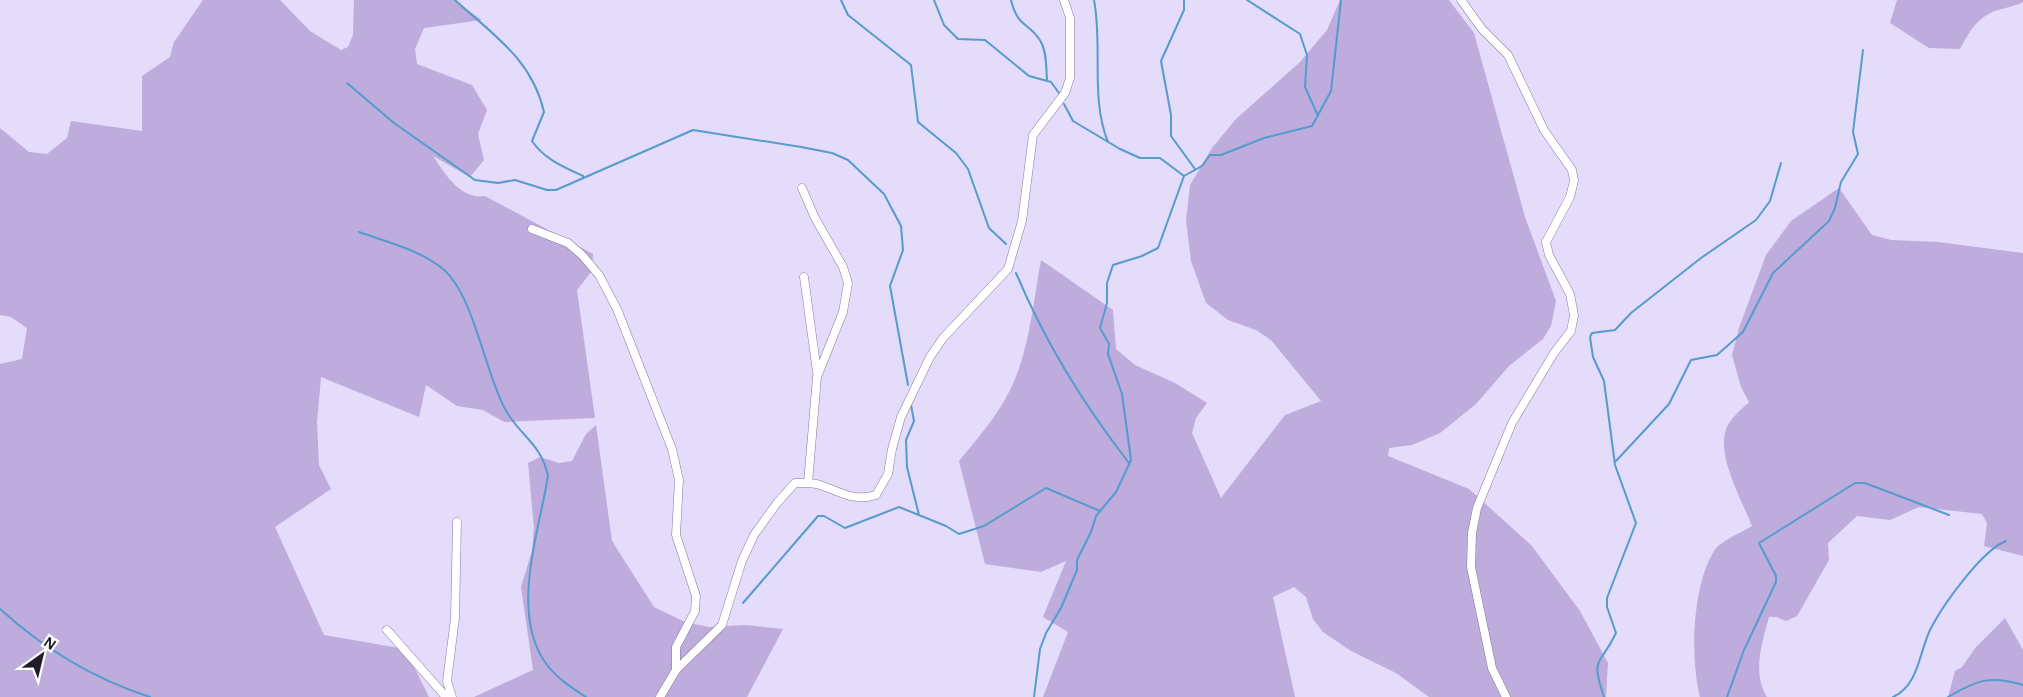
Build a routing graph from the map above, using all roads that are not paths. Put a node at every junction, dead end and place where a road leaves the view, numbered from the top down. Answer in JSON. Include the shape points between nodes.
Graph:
{"nodes":[{"id":1,"x":1064,"y":0,"type":"edge"},
{"id":2,"x":1461,"y":0,"type":"edge"},
{"id":3,"x":802,"y":188,"type":"dead end"},
{"id":4,"x":532,"y":229,"type":"dead end"},
{"id":5,"x":804,"y":277,"type":"dead end"},
{"id":6,"x":817,"y":376,"type":"junction"},
{"id":7,"x":808,"y":483,"type":"junction"},
{"id":8,"x":457,"y":522,"type":"dead end"},
{"id":9,"x":387,"y":630,"type":"dead end"},
{"id":10,"x":676,"y":670,"type":"junction"},
{"id":11,"x":446,"y":697,"type":"edge"},
{"id":12,"x":452,"y":697,"type":"edge"},
{"id":13,"x":660,"y":697,"type":"edge"},
{"id":14,"x":1506,"y":697,"type":"edge"}],
"edges":[{"from":1,"to":7,"type":"street","via":[[1070,18],[1070,78],[1065,93],[1033,135],[1022,221],[1008,268],[930,357],[901,417],[888,474],[876,495],[851,498]]},
{"from":2,"to":14,"type":"street","via":[[1516,69],[1537,118],[1569,165],[1574,181],[1570,197],[1545,242],[1570,294],[1574,315],[1571,331],[1512,423],[1477,508],[1472,533],[1471,567],[1492,668]]},
{"from":3,"to":6,"type":"street","via":[[848,283],[843,312]]},
{"from":4,"to":10,"type":"street","via":[[568,243],[599,275],[617,309],[669,440],[679,480],[677,540],[696,596],[694,611],[676,647]]},
{"from":5,"to":6,"type":"street"},
{"from":6,"to":7,"type":"street"},
{"from":7,"to":10,"type":"street","via":[[795,483],[765,519],[741,561],[722,626]]},
{"from":8,"to":12,"type":"street","via":[[455,618],[447,681]]},
{"from":9,"to":11,"type":"street"},
{"from":10,"to":13,"type":"street"}]}
